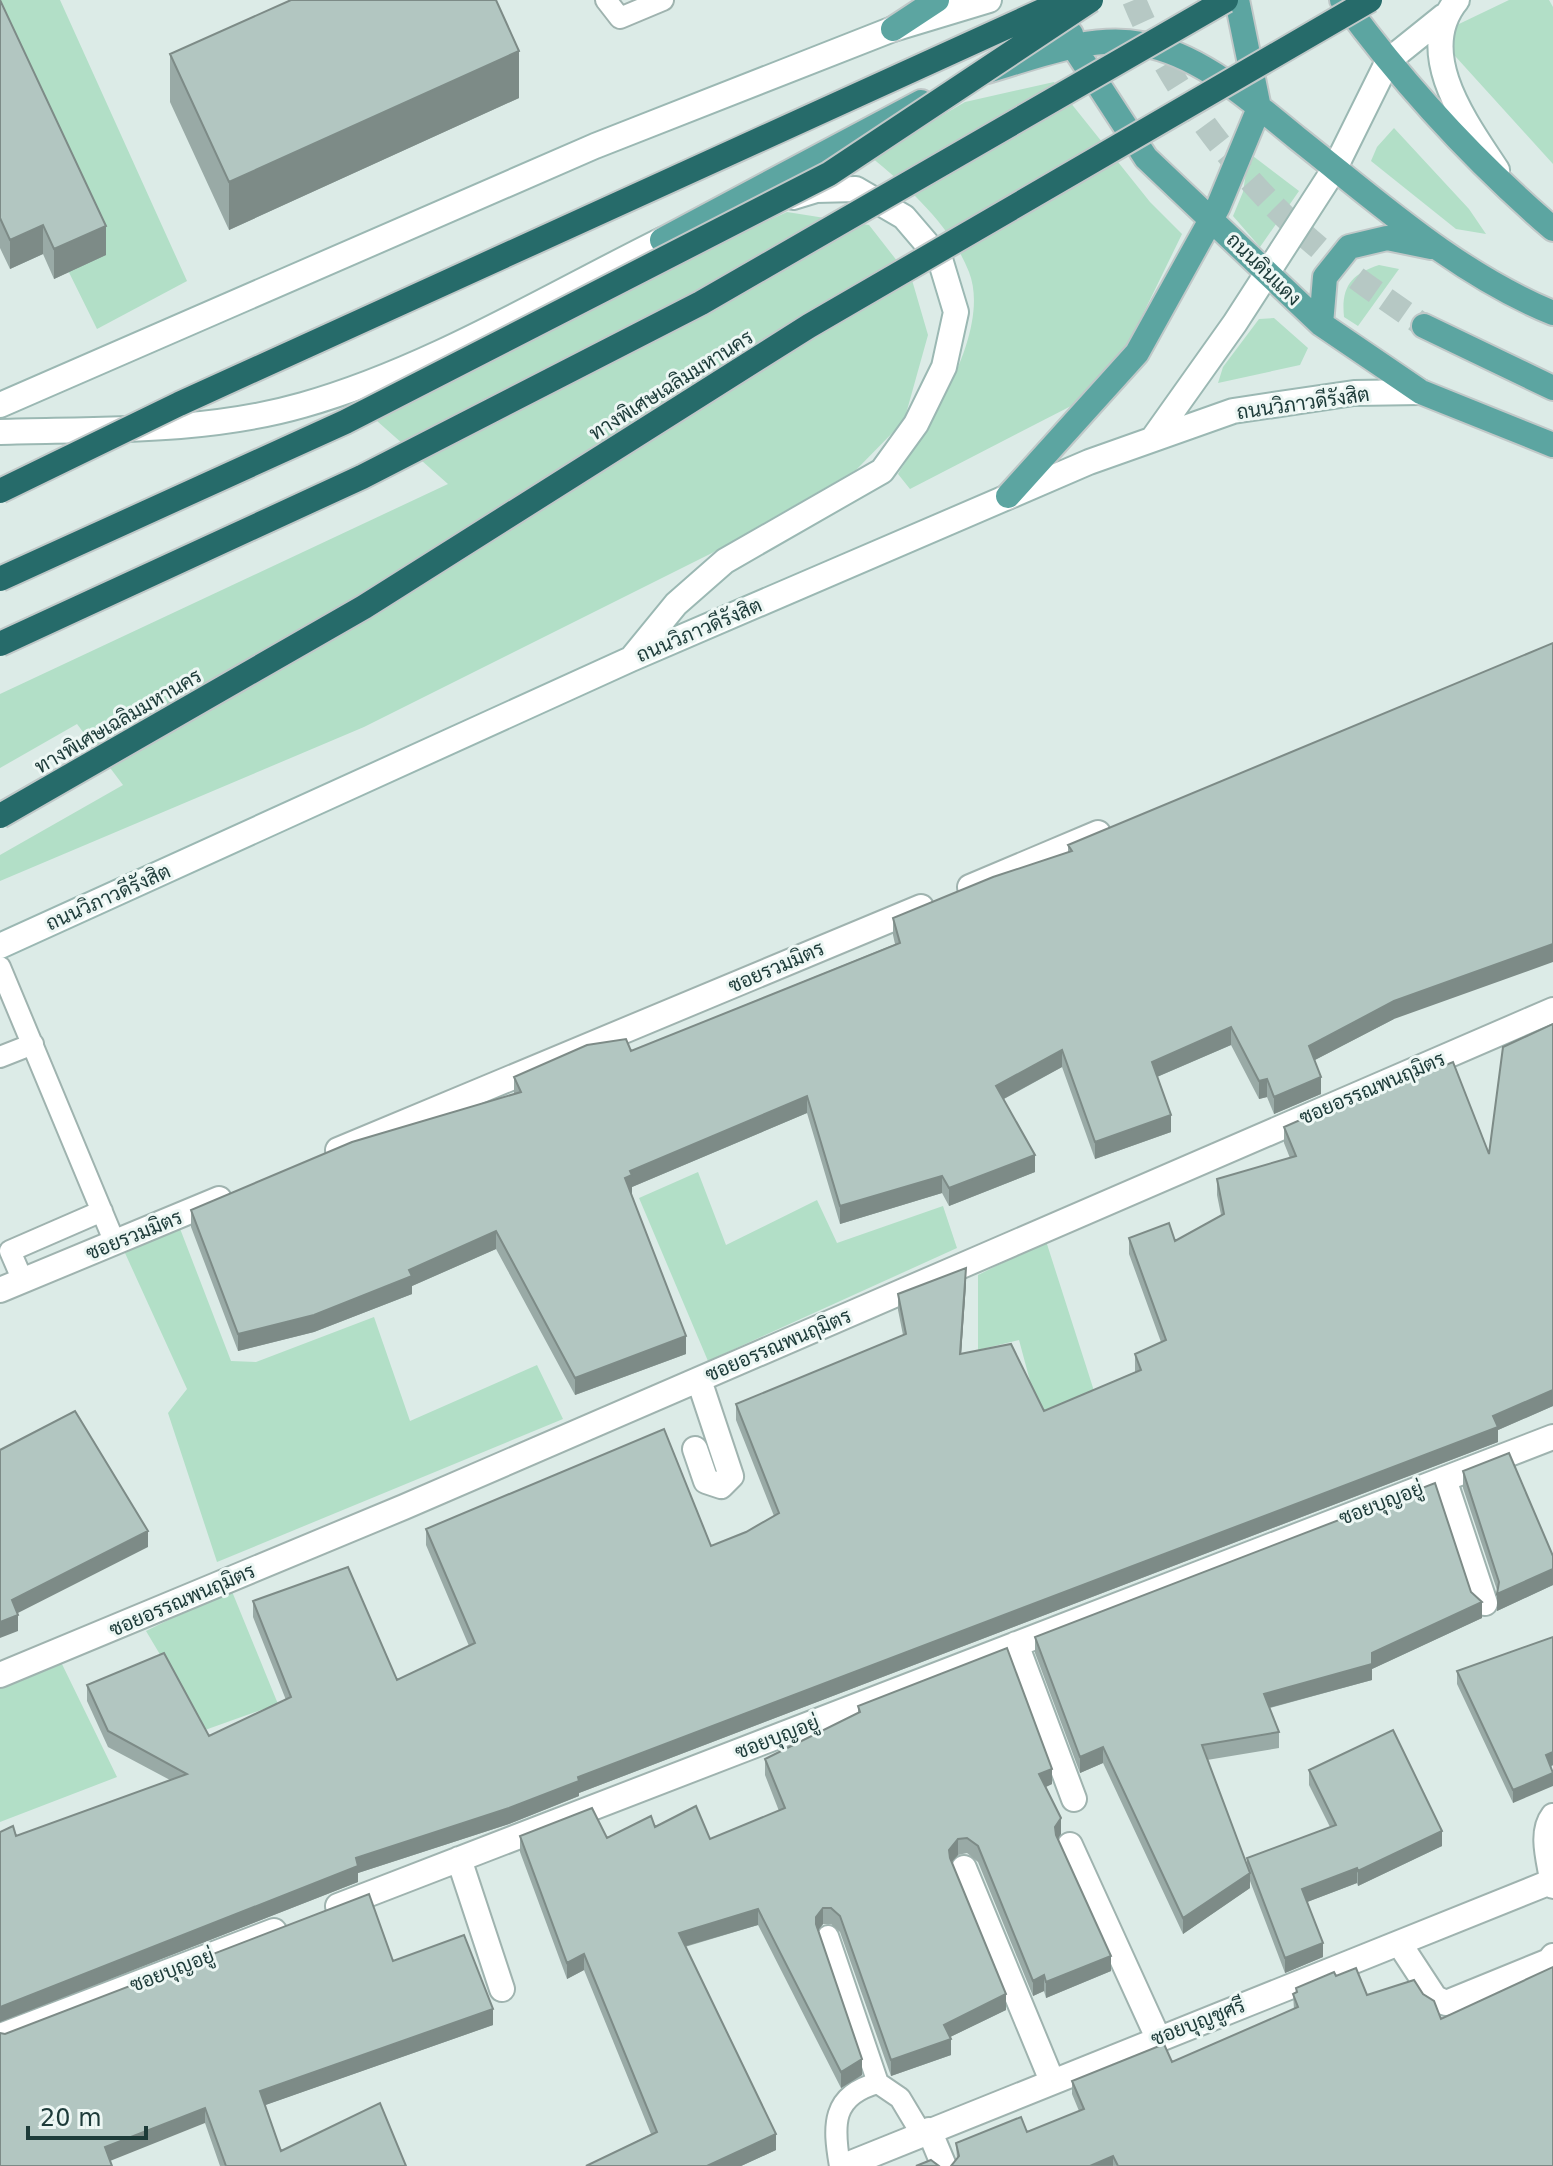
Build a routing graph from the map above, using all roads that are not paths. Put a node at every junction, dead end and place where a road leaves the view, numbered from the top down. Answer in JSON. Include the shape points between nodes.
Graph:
{"nodes":[{"id":1,"x":606,"y":0,"type":"edge"},
{"id":2,"x":663,"y":0,"type":"edge"},
{"id":3,"x":937,"y":0,"type":"edge"},
{"id":4,"x":989,"y":0,"type":"edge"},
{"id":5,"x":1065,"y":0,"type":"edge"},
{"id":6,"x":1091,"y":0,"type":"edge"},
{"id":7,"x":1226,"y":0,"type":"edge"},
{"id":8,"x":1237,"y":0,"type":"edge"},
{"id":9,"x":1342,"y":0,"type":"edge"},
{"id":10,"x":1370,"y":0,"type":"edge"},
{"id":11,"x":1451,"y":8,"type":"edge"},
{"id":12,"x":893,"y":29,"type":"junction"},
{"id":13,"x":1073,"y":46,"type":"junction"},
{"id":14,"x":1388,"y":61,"type":"junction"},
{"id":15,"x":1259,"y":108,"type":"junction"},
{"id":16,"x":1335,"y":168,"type":"junction"},
{"id":17,"x":1513,"y":194,"type":"junction"},
{"id":18,"x":1211,"y":219,"type":"junction"},
{"id":19,"x":1553,"y":229,"type":"edge"},
{"id":20,"x":662,"y":240,"type":"junction"},
{"id":21,"x":1437,"y":248,"type":"junction"},
{"id":22,"x":1266,"y":272,"type":"junction"},
{"id":23,"x":1553,"y":313,"type":"edge"},
{"id":24,"x":1321,"y":324,"type":"junction"},
{"id":25,"x":1424,"y":326,"type":"tunnel mouth"},
{"id":26,"x":1553,"y":388,"type":"edge"},
{"id":27,"x":1421,"y":392,"type":"junction"},
{"id":28,"x":0,"y":405,"type":"edge"},
{"id":29,"x":0,"y":432,"type":"edge"},
{"id":30,"x":1154,"y":437,"type":"junction"},
{"id":31,"x":1553,"y":445,"type":"edge"},
{"id":32,"x":0,"y":491,"type":"edge"},
{"id":33,"x":1008,"y":496,"type":"junction"},
{"id":34,"x":0,"y":579,"type":"edge"},
{"id":35,"x":0,"y":644,"type":"edge"},
{"id":36,"x":631,"y":659,"type":"junction"},
{"id":37,"x":0,"y":816,"type":"edge"},
{"id":38,"x":1114,"y":827,"type":"edge"},
{"id":39,"x":0,"y":946,"type":"edge"},
{"id":40,"x":0,"y":967,"type":"edge"},
{"id":41,"x":1553,"y":1010,"type":"edge"},
{"id":42,"x":33,"y":1044,"type":"junction"},
{"id":43,"x":0,"y":1057,"type":"edge"},
{"id":44,"x":321,"y":1157,"type":"edge"},
{"id":45,"x":247,"y":1188,"type":"edge"},
{"id":46,"x":102,"y":1211,"type":"junction"},
{"id":47,"x":115,"y":1243,"type":"junction"},
{"id":48,"x":23,"y":1281,"type":"junction"},
{"id":49,"x":0,"y":1290,"type":"edge"},
{"id":50,"x":699,"y":1380,"type":"junction"},
{"id":51,"x":1553,"y":1437,"type":"edge"},
{"id":52,"x":695,"y":1449,"type":"dead end"},
{"id":53,"x":1444,"y":1479,"type":"junction"},
{"id":54,"x":1485,"y":1603,"type":"edge"},
{"id":55,"x":1016,"y":1644,"type":"junction"},
{"id":56,"x":0,"y":1675,"type":"edge"},
{"id":57,"x":1074,"y":1799,"type":"dead end"},
{"id":58,"x":1553,"y":1816,"type":"edge"},
{"id":59,"x":1070,"y":1845,"type":"dead end"},
{"id":60,"x":459,"y":1859,"type":"junction"},
{"id":61,"x":964,"y":1868,"type":"edge"},
{"id":62,"x":1553,"y":1883,"type":"edge"},
{"id":63,"x":828,"y":1936,"type":"edge"},
{"id":64,"x":1399,"y":1943,"type":"junction"},
{"id":65,"x":1553,"y":1956,"type":"edge"},
{"id":66,"x":502,"y":1989,"type":"dead end"},
{"id":67,"x":0,"y":2036,"type":"edge"},
{"id":68,"x":1158,"y":2038,"type":"junction"},
{"id":69,"x":1052,"y":2081,"type":"junction"},
{"id":70,"x":878,"y":2083,"type":"junction"},
{"id":71,"x":925,"y":2132,"type":"junction"},
{"id":72,"x":842,"y":2166,"type":"edge"},
{"id":73,"x":944,"y":2166,"type":"edge"}],
"edges":[{"from":1,"to":2,"type":"lane","via":[[620,18]]},
{"from":3,"to":12,"type":"main road"},
{"from":4,"to":12,"type":"street"},
{"from":5,"to":13,"type":"main road","name":"ถนนดินแดง"},
{"from":5,"to":32,"type":"highway","bridge":true,"via":[[179,404]]},
{"from":6,"to":34,"type":"highway","bridge":true,"via":[[829,174],[345,422]]},
{"from":7,"to":35,"type":"highway","bridge":true,"via":[[687,310],[362,477]]},
{"from":8,"to":15,"type":"main road"},
{"from":9,"to":14,"type":"main road"},
{"from":10,"to":37,"type":"highway","name":"ทางพิเศษเฉลิมมหานคร","bridge":true,"via":[[809,326],[364,607]]},
{"from":11,"to":14,"type":"street"},
{"from":11,"to":17,"type":"street","via":[[1441,52],[1449,93]]},
{"from":12,"to":28,"type":"street","via":[[595,146]]},
{"from":13,"to":15,"type":"main road","via":[[1108,41],[1178,54]]},
{"from":13,"to":18,"type":"main road","name":"ถนนดินแดง","via":[[1146,158]]},
{"from":13,"to":20,"type":"main road","via":[[969,77]]},
{"from":14,"to":16,"type":"street"},
{"from":14,"to":17,"type":"main road"},
{"from":15,"to":16,"type":"main road"},
{"from":15,"to":18,"type":"main road"},
{"from":16,"to":21,"type":"main road"},
{"from":16,"to":22,"type":"street"},
{"from":17,"to":19,"type":"main road"},
{"from":18,"to":22,"type":"main road","name":"ถนนดินแดง"},
{"from":18,"to":33,"type":"main road","via":[[1137,353]]},
{"from":20,"to":29,"type":"street","via":[[385,378],[301,406],[201,425]]},
{"from":20,"to":36,"type":"street","via":[[816,190],[856,189],[904,217],[940,259],[956,312],[944,367],[916,424],[882,471],[725,561],[676,604]]},
{"from":21,"to":23,"type":"main road","via":[[1484,280]]},
{"from":21,"to":24,"type":"main road","via":[[1387,238],[1349,247],[1325,277]]},
{"from":22,"to":24,"type":"main road","name":"ถนนดินแดง"},
{"from":22,"to":30,"type":"street"},
{"from":24,"to":27,"type":"main road","name":"ถนนดินแดง"},
{"from":25,"to":26,"type":"main road"},
{"from":27,"to":30,"type":"street","name":"ถนนวิภาวดีรังสิต","via":[[1292,401],[1233,411]]},
{"from":27,"to":31,"type":"main road","name":"ถนนดินแดง"},
{"from":30,"to":33,"type":"street","name":"ถนนวิภาวดีรังสิต"},
{"from":33,"to":36,"type":"street","name":"ถนนวิภาวดีรังสิต"},
{"from":36,"to":39,"type":"street","name":"ถนนวิภาวดีรังสิต"},
{"from":38,"to":44,"type":"street","name":"ซอยรวมมิตร"},
{"from":40,"to":42,"type":"lane"},
{"from":41,"to":50,"type":"street","name":"ซอยอรรณพนฤมิตร"},
{"from":42,"to":43,"type":"lane"},
{"from":42,"to":46,"type":"lane"},
{"from":45,"to":47,"type":"street","name":"ซอยรวมมิตร"},
{"from":46,"to":47,"type":"lane"},
{"from":46,"to":48,"type":"lane","via":[[10,1251]]},
{"from":47,"to":48,"type":"street","name":"ซอยรวมมิตร"},
{"from":48,"to":49,"type":"street","name":"ซอยรวมมิตร"},
{"from":50,"to":52,"type":"street","via":[[731,1476],[721,1486],[706,1481]]},
{"from":50,"to":56,"type":"street","name":"ซอยอรรณพนฤมิตร"},
{"from":51,"to":53,"type":"street","name":"ซอยบุญอยู่"},
{"from":53,"to":54,"type":"street"},
{"from":53,"to":55,"type":"street","name":"ซอยบุญอยู่"},
{"from":55,"to":57,"type":"street"},
{"from":55,"to":60,"type":"street","name":"ซอยบุญอยู่"},
{"from":58,"to":62,"type":"street","via":[[1546,1847]]},
{"from":59,"to":68,"type":"street"},
{"from":60,"to":66,"type":"street"},
{"from":60,"to":67,"type":"street","name":"ซอยบุญอยู่"},
{"from":61,"to":69,"type":"street"},
{"from":62,"to":64,"type":"street","name":"ซอยบุญชูศรี"},
{"from":63,"to":70,"type":"lane"},
{"from":64,"to":65,"type":"street","via":[[1435,1998],[1446,2003]]},
{"from":64,"to":68,"type":"street","name":"ซอยบุญชูศรี"},
{"from":68,"to":69,"type":"street","name":"ซอยบุญชูศรี"},
{"from":69,"to":71,"type":"street","name":"ซอยบุญชูศรี"},
{"from":70,"to":71,"type":"lane","via":[[900,2098]]},
{"from":70,"to":72,"type":"lane","via":[[858,2088],[842,2106],[833,2127]]},
{"from":71,"to":72,"type":"street","name":"ซอยบุญชูศรี"},
{"from":71,"to":73,"type":"street"}]}
